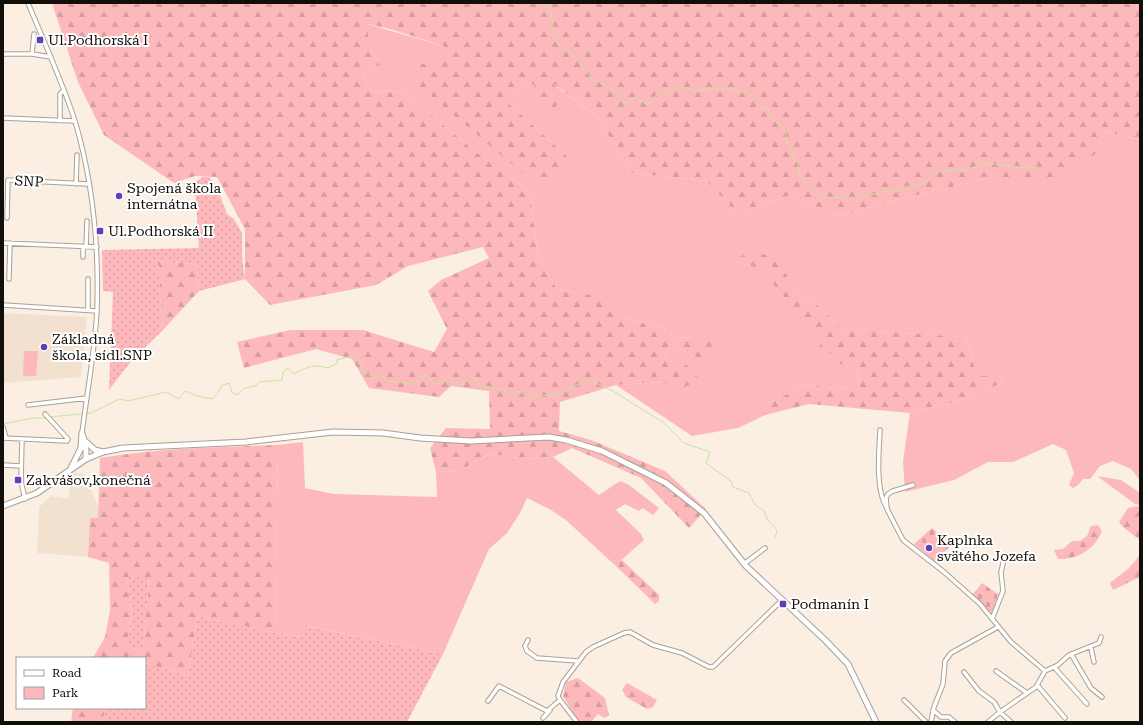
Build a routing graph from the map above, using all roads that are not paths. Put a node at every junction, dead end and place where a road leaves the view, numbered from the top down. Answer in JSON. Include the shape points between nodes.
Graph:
{"nodes":[{"id":1,"x":28,"y":3,"type":"edge"},
{"id":2,"x":34,"y":34,"type":"dead end"},
{"id":3,"x":3,"y":54,"type":"edge"},
{"id":4,"x":32,"y":54,"type":"junction"},
{"id":5,"x":51,"y":57,"type":"junction"},
{"id":6,"x":64,"y":90,"type":"junction"},
{"id":7,"x":3,"y":118,"type":"edge"},
{"id":8,"x":60,"y":121,"type":"junction"},
{"id":9,"x":74,"y":121,"type":"junction"},
{"id":10,"x":77,"y":155,"type":"dead end"},
{"id":11,"x":76,"y":184,"type":"junction"},
{"id":12,"x":88,"y":184,"type":"junction"},
{"id":13,"x":7,"y":218,"type":"dead end"},
{"id":14,"x":87,"y":222,"type":"dead end"},
{"id":15,"x":3,"y":243,"type":"edge"},
{"id":16,"x":10,"y":243,"type":"junction"},
{"id":17,"x":85,"y":247,"type":"junction"},
{"id":18,"x":97,"y":247,"type":"junction"},
{"id":19,"x":83,"y":257,"type":"dead end"},
{"id":20,"x":9,"y":279,"type":"dead end"},
{"id":21,"x":88,"y":280,"type":"dead end"},
{"id":22,"x":3,"y":305,"type":"edge"},
{"id":23,"x":88,"y":310,"type":"junction"},
{"id":24,"x":97,"y":311,"type":"junction"},
{"id":25,"x":87,"y":398,"type":"junction"},
{"id":26,"x":28,"y":405,"type":"dead end"},
{"id":27,"x":45,"y":414,"type":"dead end"},
{"id":28,"x":3,"y":427,"type":"edge"},
{"id":29,"x":880,"y":430,"type":"dead end"},
{"id":30,"x":82,"y":433,"type":"junction"},
{"id":31,"x":4,"y":438,"type":"edge"},
{"id":32,"x":22,"y":439,"type":"junction"},
{"id":33,"x":84,"y":441,"type":"junction"},
{"id":34,"x":81,"y":448,"type":"junction"},
{"id":35,"x":103,"y":452,"type":"junction"},
{"id":36,"x":86,"y":459,"type":"junction"},
{"id":37,"x":3,"y":465,"type":"edge"},
{"id":38,"x":21,"y":466,"type":"junction"},
{"id":39,"x":70,"y":470,"type":"junction"},
{"id":40,"x":913,"y":485,"type":"dead end"},
{"id":41,"x":25,"y":499,"type":"junction"},
{"id":42,"x":3,"y":506,"type":"edge"},
{"id":43,"x":887,"y":509,"type":"junction"},
{"id":44,"x":765,"y":548,"type":"dead end"},
{"id":45,"x":1005,"y":555,"type":"dead end"},
{"id":46,"x":744,"y":564,"type":"junction"},
{"id":47,"x":782,"y":600,"type":"junction"},
{"id":48,"x":992,"y":619,"type":"junction"},
{"id":49,"x":998,"y":626,"type":"junction"},
{"id":50,"x":1101,"y":637,"type":"dead end"},
{"id":51,"x":528,"y":640,"type":"dead end"},
{"id":52,"x":1091,"y":648,"type":"junction"},
{"id":53,"x":1071,"y":654,"type":"junction"},
{"id":54,"x":578,"y":661,"type":"junction"},
{"id":55,"x":1094,"y":662,"type":"dead end"},
{"id":56,"x":1054,"y":667,"type":"junction"},
{"id":57,"x":996,"y":671,"type":"dead end"},
{"id":58,"x":1045,"y":671,"type":"junction"},
{"id":59,"x":964,"y":672,"type":"dead end"},
{"id":60,"x":1037,"y":685,"type":"junction"},
{"id":61,"x":1027,"y":693,"type":"junction"},
{"id":62,"x":1102,"y":697,"type":"dead end"},
{"id":63,"x":560,"y":700,"type":"junction"},
{"id":64,"x":904,"y":700,"type":"dead end"},
{"id":65,"x":488,"y":701,"type":"dead end"},
{"id":66,"x":1087,"y":704,"type":"dead end"},
{"id":67,"x":550,"y":710,"type":"junction"},
{"id":68,"x":933,"y":710,"type":"junction"},
{"id":69,"x":1000,"y":712,"type":"junction"},
{"id":70,"x":543,"y":718,"type":"dead end"},
{"id":71,"x":1065,"y":718,"type":"dead end"},
{"id":72,"x":577,"y":722,"type":"edge"},
{"id":73,"x":876,"y":722,"type":"edge"},
{"id":74,"x":926,"y":722,"type":"edge"},
{"id":75,"x":931,"y":722,"type":"edge"},
{"id":76,"x":955,"y":722,"type":"edge"},
{"id":77,"x":988,"y":722,"type":"edge"},
{"id":78,"x":1011,"y":722,"type":"edge"}],
"edges":[{"from":1,"to":5,"type":"street"},
{"from":2,"to":4,"type":"street"},
{"from":3,"to":4,"type":"street"},
{"from":4,"to":5,"type":"street"},
{"from":5,"to":6,"type":"street"},
{"from":6,"to":8,"type":"street","via":[[60,94]]},
{"from":6,"to":9,"type":"street"},
{"from":7,"to":8,"type":"street"},
{"from":8,"to":9,"type":"street"},
{"from":9,"to":12,"type":"street"},
{"from":10,"to":11,"type":"street"},
{"from":11,"to":12,"type":"street","name":"SNP"},
{"from":11,"to":13,"type":"street","name":"SNP","via":[[8,180]]},
{"from":12,"to":18,"type":"street"},
{"from":14,"to":17,"type":"street"},
{"from":15,"to":16,"type":"street"},
{"from":16,"to":17,"type":"street"},
{"from":16,"to":20,"type":"street"},
{"from":17,"to":18,"type":"street"},
{"from":17,"to":19,"type":"street"},
{"from":18,"to":24,"type":"street"},
{"from":21,"to":23,"type":"street"},
{"from":22,"to":23,"type":"street"},
{"from":23,"to":24,"type":"street"},
{"from":24,"to":25,"type":"street"},
{"from":25,"to":26,"type":"street"},
{"from":25,"to":30,"type":"street"},
{"from":27,"to":32,"type":"street","via":[[68,438],[67,442]]},
{"from":28,"to":31,"type":"street"},
{"from":29,"to":43,"type":"street","via":[[880,488]]},
{"from":30,"to":33,"type":"street"},
{"from":30,"to":34,"type":"street"},
{"from":31,"to":32,"type":"street"},
{"from":32,"to":38,"type":"street"},
{"from":33,"to":35,"type":"street","via":[[91,448]]},
{"from":33,"to":36,"type":"street"},
{"from":34,"to":36,"type":"street"},
{"from":34,"to":39,"type":"street"},
{"from":35,"to":36,"type":"street"},
{"from":35,"to":46,"type":"street","via":[[123,448],[246,442],[333,432],[383,433],[472,441],[549,438],[566,440],[602,451],[666,483],[704,513]]},
{"from":36,"to":39,"type":"street"},
{"from":37,"to":38,"type":"street"},
{"from":38,"to":41,"type":"street","via":[[20,481]]},
{"from":39,"to":41,"type":"street"},
{"from":40,"to":43,"type":"street","via":[[888,494]]},
{"from":41,"to":42,"type":"street"},
{"from":43,"to":48,"type":"street","via":[[903,540],[944,572],[980,604]]},
{"from":44,"to":46,"type":"street"},
{"from":45,"to":48,"type":"street","via":[[1001,572],[1002,591]]},
{"from":46,"to":47,"type":"street"},
{"from":47,"to":54,"type":"street","via":[[713,667],[682,653],[653,645],[630,632],[593,647]]},
{"from":47,"to":73,"type":"street","via":[[848,664]]},
{"from":48,"to":49,"type":"street"},
{"from":49,"to":58,"type":"street","via":[[1011,642]]},
{"from":49,"to":68,"type":"street","via":[[951,653],[946,661],[943,684]]},
{"from":50,"to":52,"type":"street","via":[[1099,644]]},
{"from":51,"to":54,"type":"street","via":[[525,646],[527,651],[537,658]]},
{"from":52,"to":53,"type":"street"},
{"from":52,"to":55,"type":"street"},
{"from":53,"to":56,"type":"street"},
{"from":53,"to":62,"type":"street","via":[[1091,688]]},
{"from":54,"to":63,"type":"street","via":[[563,682],[558,696]]},
{"from":56,"to":58,"type":"street"},
{"from":56,"to":66,"type":"street"},
{"from":57,"to":61,"type":"street"},
{"from":58,"to":60,"type":"street"},
{"from":59,"to":69,"type":"street","via":[[980,692],[994,702]]},
{"from":60,"to":61,"type":"street"},
{"from":60,"to":71,"type":"street"},
{"from":61,"to":69,"type":"street"},
{"from":63,"to":67,"type":"street"},
{"from":63,"to":72,"type":"street"},
{"from":64,"to":74,"type":"street"},
{"from":65,"to":67,"type":"street","via":[[499,686],[545,710]]},
{"from":67,"to":70,"type":"street"},
{"from":68,"to":75,"type":"street"},
{"from":68,"to":76,"type":"street","via":[[941,717]]},
{"from":69,"to":77,"type":"street"},
{"from":69,"to":78,"type":"street"}]}
